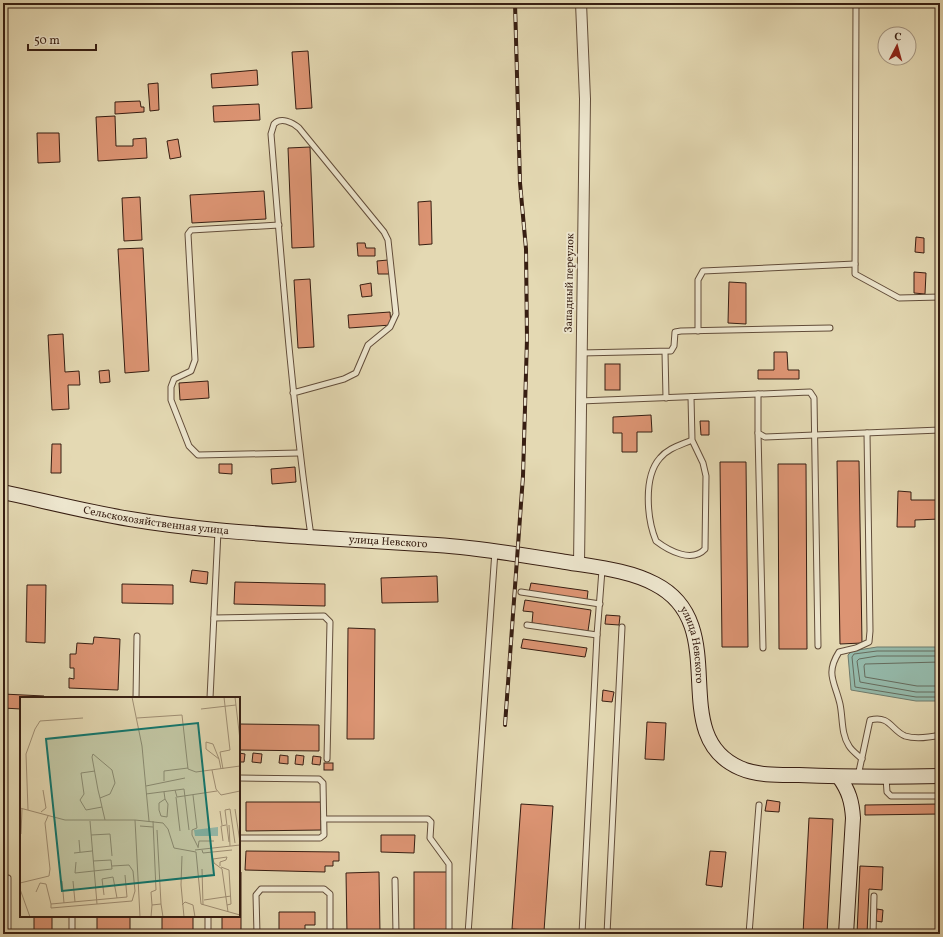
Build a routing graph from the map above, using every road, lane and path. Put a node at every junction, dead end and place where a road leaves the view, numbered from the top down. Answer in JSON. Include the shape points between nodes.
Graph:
{"nodes":[{"id":1,"x":582,"y":3,"type":"edge"},
{"id":2,"x":856,"y":3,"type":"edge"},
{"id":3,"x":279,"y":225,"type":"junction"},
{"id":4,"x":855,"y":264,"type":"junction"},
{"id":5,"x":940,"y":297,"type":"edge"},
{"id":6,"x":830,"y":328,"type":"dead end"},
{"id":7,"x":698,"y":331,"type":"junction"},
{"id":8,"x":665,"y":352,"type":"junction"},
{"id":9,"x":581,"y":353,"type":"junction"},
{"id":10,"x":293,"y":393,"type":"junction"},
{"id":11,"x":758,"y":394,"type":"junction"},
{"id":12,"x":691,"y":397,"type":"junction"},
{"id":13,"x":666,"y":398,"type":"junction"},
{"id":14,"x":580,"y":401,"type":"junction"},
{"id":15,"x":940,"y":430,"type":"edge"},
{"id":16,"x":758,"y":433,"type":"junction"},
{"id":17,"x":867,"y":433,"type":"junction"},
{"id":18,"x":815,"y":434,"type":"junction"},
{"id":19,"x":692,"y":440,"type":"junction"},
{"id":20,"x":299,"y":453,"type":"junction"},
{"id":21,"x":3,"y":492,"type":"edge"},
{"id":22,"x":218,"y":530,"type":"junction"},
{"id":23,"x":312,"y":537,"type":"junction"},
{"id":24,"x":495,"y":550,"type":"junction"},
{"id":25,"x":579,"y":564,"type":"junction"},
{"id":26,"x":602,"y":569,"type":"junction"},
{"id":27,"x":521,"y":592,"type":"dead end"},
{"id":28,"x":600,"y":604,"type":"junction"},
{"id":29,"x":214,"y":618,"type":"junction"},
{"id":30,"x":527,"y":625,"type":"dead end"},
{"id":31,"x":622,"y":627,"type":"dead end"},
{"id":32,"x":597,"y":635,"type":"junction"},
{"id":33,"x":137,"y":636,"type":"dead end"},
{"id":34,"x":818,"y":646,"type":"dead end"},
{"id":35,"x":763,"y":648,"type":"dead end"},
{"id":36,"x":136,"y":697,"type":"edge"},
{"id":37,"x":210,"y":697,"type":"edge"},
{"id":38,"x":940,"y":735,"type":"edge"},
{"id":39,"x":327,"y":759,"type":"dead end"},
{"id":40,"x":862,"y":760,"type":"junction"},
{"id":41,"x":940,"y":776,"type":"edge"},
{"id":42,"x":839,"y":777,"type":"junction"},
{"id":43,"x":858,"y":777,"type":"junction"},
{"id":44,"x":886,"y":777,"type":"junction"},
{"id":45,"x":240,"y":778,"type":"edge"},
{"id":46,"x":940,"y":796,"type":"edge"},
{"id":47,"x":759,"y":805,"type":"dead end"},
{"id":48,"x":324,"y":819,"type":"junction"},
{"id":49,"x":240,"y":838,"type":"edge"},
{"id":50,"x":8,"y":878,"type":"dead end"},
{"id":51,"x":395,"y":880,"type":"dead end"},
{"id":52,"x":874,"y":896,"type":"dead end"},
{"id":53,"x":72,"y":917,"type":"edge"},
{"id":54,"x":208,"y":917,"type":"edge"},
{"id":55,"x":8,"y":934,"type":"edge"},
{"id":56,"x":72,"y":934,"type":"edge"},
{"id":57,"x":208,"y":934,"type":"edge"},
{"id":58,"x":257,"y":934,"type":"edge"},
{"id":59,"x":330,"y":934,"type":"edge"},
{"id":60,"x":396,"y":934,"type":"edge"},
{"id":61,"x":450,"y":934,"type":"edge"},
{"id":62,"x":468,"y":934,"type":"edge"},
{"id":63,"x":582,"y":934,"type":"edge"},
{"id":64,"x":607,"y":934,"type":"edge"},
{"id":65,"x":749,"y":934,"type":"edge"},
{"id":66,"x":846,"y":934,"type":"edge"},
{"id":67,"x":873,"y":934,"type":"edge"}],
"edges":[{"from":1,"to":9,"type":"street","name":"Западный переулок","via":[[585,99]]},
{"from":2,"to":4,"type":"lane"},
{"from":3,"to":10,"type":"lane"},
{"from":3,"to":10,"type":"lane","via":[[271,131],[274,124],[281,121],[293,123],[300,128],[384,232],[388,240],[396,314],[390,327],[368,345],[356,373],[344,379]]},
{"from":3,"to":20,"type":"lane","via":[[190,230],[188,234],[195,360],[191,371],[174,379],[171,394],[189,446],[198,455]]},
{"from":4,"to":5,"type":"lane","via":[[855,274],[899,298]]},
{"from":4,"to":7,"type":"lane","via":[[703,271],[698,280]]},
{"from":6,"to":7,"type":"lane"},
{"from":7,"to":8,"type":"lane","via":[[675,332],[674,346]]},
{"from":8,"to":9,"type":"lane"},
{"from":8,"to":13,"type":"lane"},
{"from":9,"to":14,"type":"street","name":"Западный переулок"},
{"from":10,"to":20,"type":"lane"},
{"from":11,"to":12,"type":"lane"},
{"from":11,"to":16,"type":"lane"},
{"from":11,"to":18,"type":"lane","via":[[813,394]]},
{"from":12,"to":13,"type":"lane"},
{"from":12,"to":19,"type":"lane"},
{"from":13,"to":14,"type":"lane"},
{"from":14,"to":25,"type":"street","name":"Западный переулок"},
{"from":15,"to":17,"type":"lane"},
{"from":16,"to":18,"type":"lane","via":[[765,437]]},
{"from":16,"to":35,"type":"lane"},
{"from":17,"to":18,"type":"lane"},
{"from":17,"to":40,"type":"lane","via":[[869,642],[839,652],[834,661],[832,683],[840,704],[844,734],[849,746]]},
{"from":18,"to":34,"type":"lane"},
{"from":19,"to":19,"type":"lane","via":[[668,450],[654,465],[650,476],[649,508],[656,541],[683,555],[694,557],[705,549],[706,476]]},
{"from":20,"to":23,"type":"lane"},
{"from":21,"to":22,"type":"main road","name":"Сельскохозяйственная улица","via":[[131,519]]},
{"from":22,"to":23,"type":"main road","name":"Сельскохозяйственная улица"},
{"from":22,"to":29,"type":"lane"},
{"from":23,"to":24,"type":"main road","name":"улица Невского"},
{"from":24,"to":25,"type":"main road","name":"улица Невского"},
{"from":24,"to":62,"type":"lane"},
{"from":25,"to":26,"type":"main road","name":"улица Невского"},
{"from":26,"to":28,"type":"lane"},
{"from":26,"to":42,"type":"main road","name":"улица Невского","via":[[653,582],[665,589],[683,609],[696,640],[703,719],[714,749],[740,768],[756,772]]},
{"from":27,"to":28,"type":"lane"},
{"from":28,"to":32,"type":"lane"},
{"from":29,"to":37,"type":"lane"},
{"from":29,"to":39,"type":"lane","via":[[324,616],[330,622]]},
{"from":30,"to":32,"type":"lane"},
{"from":31,"to":64,"type":"lane"},
{"from":32,"to":63,"type":"lane"},
{"from":33,"to":36,"type":"lane"},
{"from":38,"to":40,"type":"lane","via":[[904,736],[887,721],[879,718],[870,720]]},
{"from":40,"to":43,"type":"lane"},
{"from":41,"to":44,"type":"main road","name":"улица Невского"},
{"from":42,"to":43,"type":"main road","name":"улица Невского"},
{"from":42,"to":66,"type":"main road","via":[[848,790],[853,818]]},
{"from":43,"to":44,"type":"main road","name":"улица Невского"},
{"from":44,"to":46,"type":"lane","via":[[887,792],[891,796]]},
{"from":45,"to":48,"type":"lane","via":[[319,779],[323,783]]},
{"from":47,"to":65,"type":"lane"},
{"from":48,"to":49,"type":"lane","via":[[324,835],[320,838]]},
{"from":48,"to":61,"type":"lane","via":[[428,819],[431,822],[430,838],[449,864]]},
{"from":50,"to":55,"type":"lane"},
{"from":51,"to":60,"type":"lane"},
{"from":52,"to":67,"type":"lane"},
{"from":53,"to":56,"type":"lane"},
{"from":54,"to":57,"type":"lane"},
{"from":58,"to":59,"type":"lane","via":[[256,895],[261,889],[324,889],[330,894]]}]}
